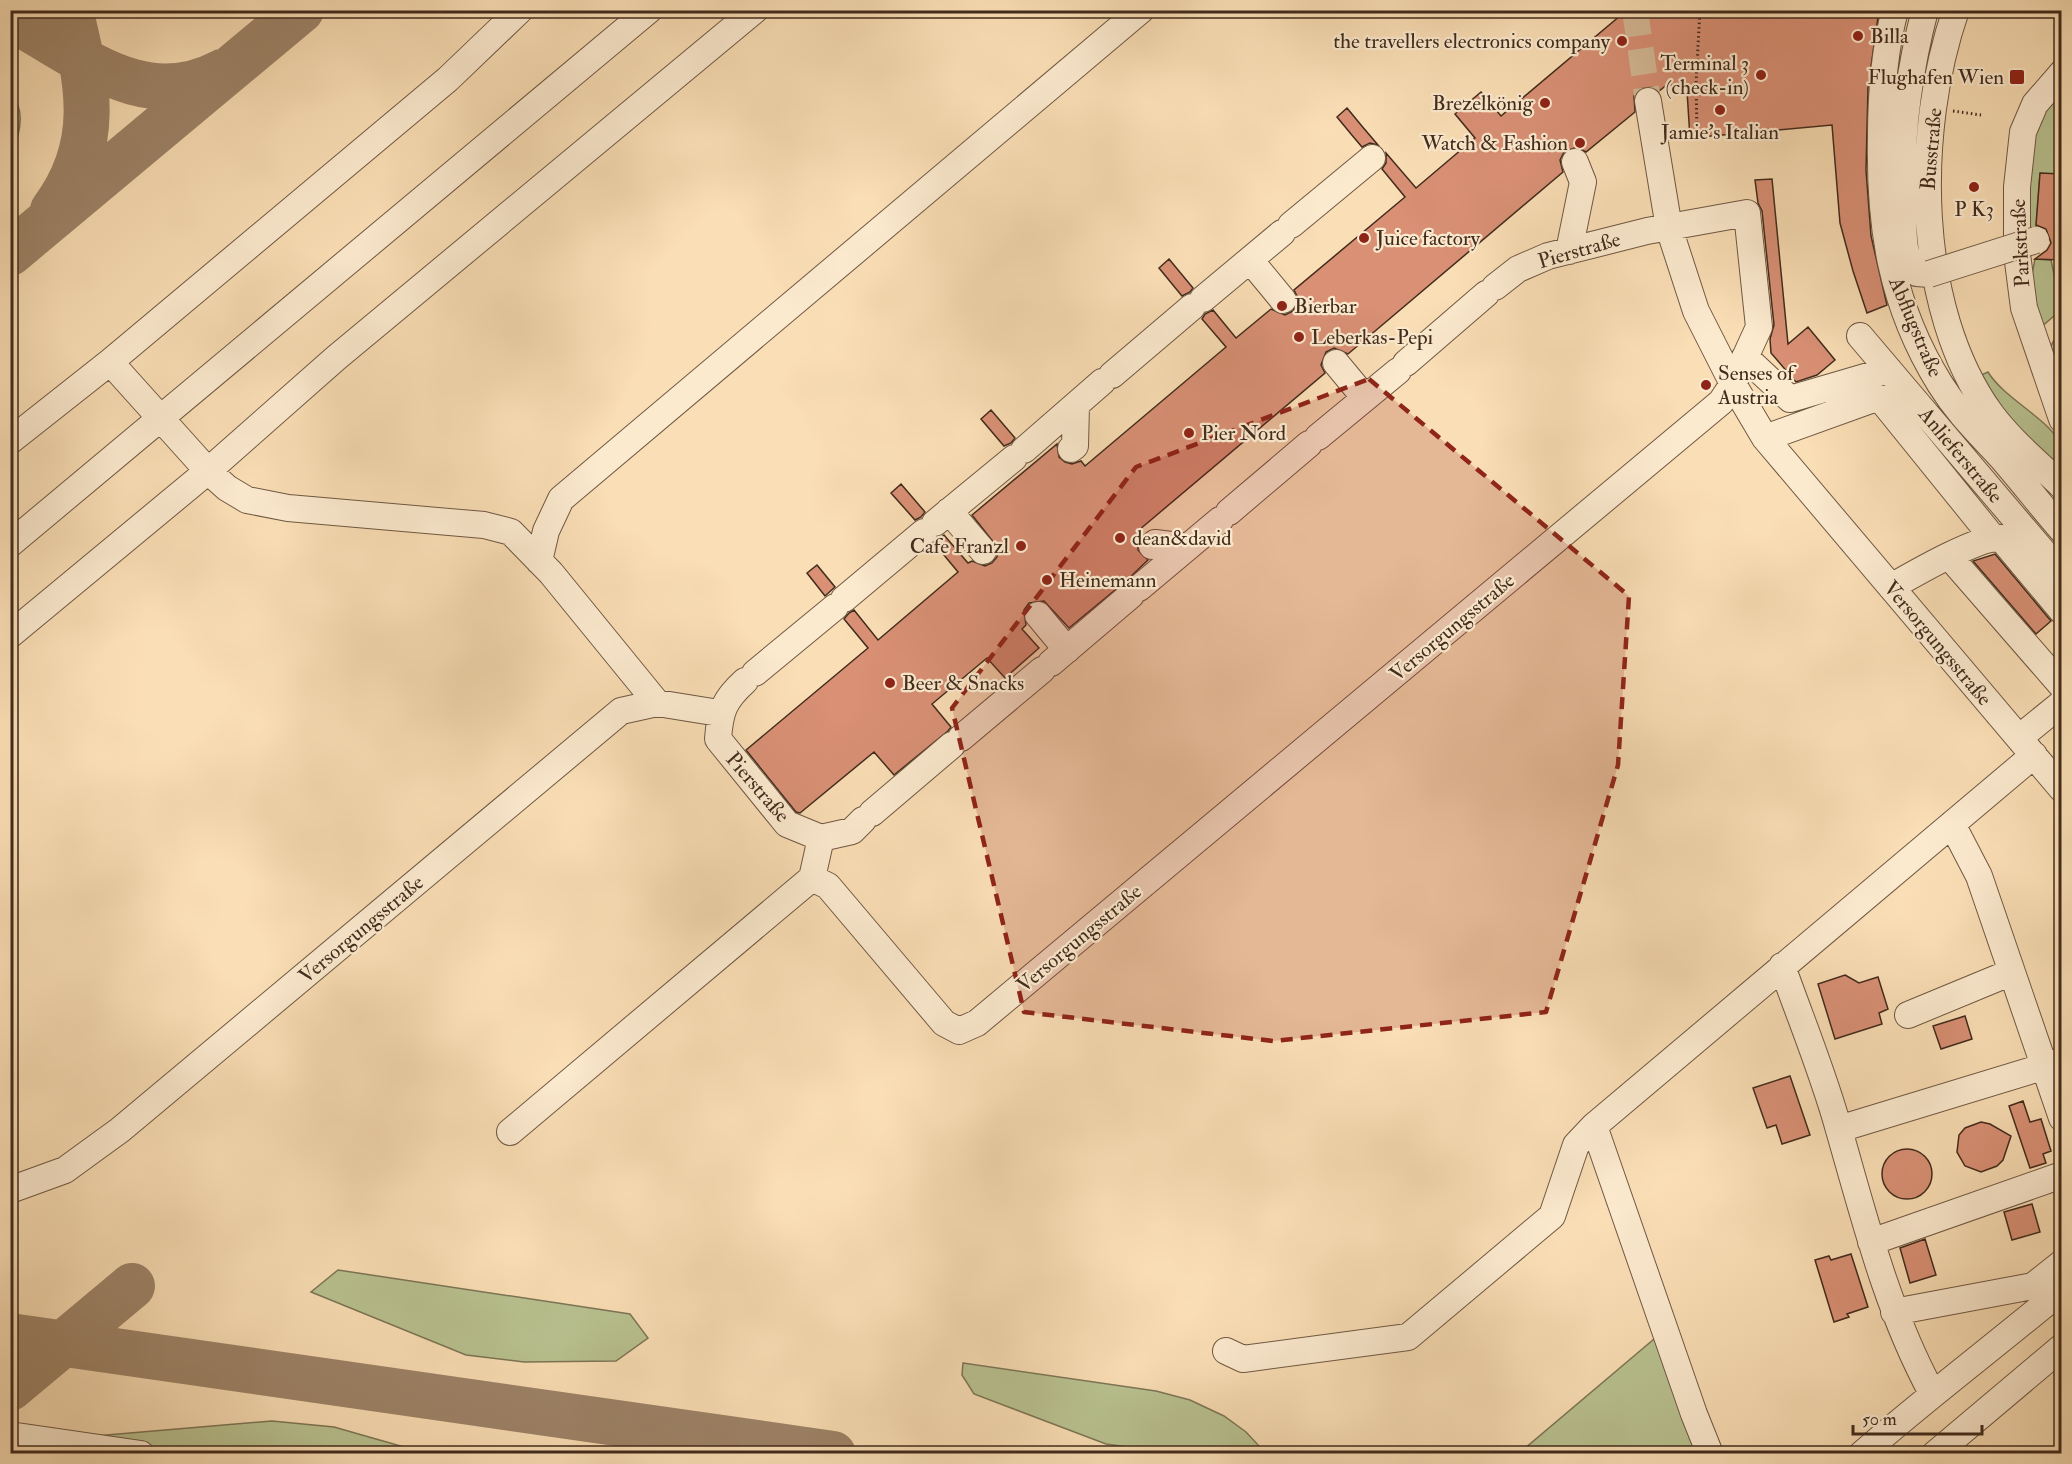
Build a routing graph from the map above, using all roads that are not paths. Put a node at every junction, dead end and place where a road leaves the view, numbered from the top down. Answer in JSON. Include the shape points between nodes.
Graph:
{"nodes":[{"id":1,"x":520,"y":10,"type":"edge"},
{"id":2,"x":650,"y":10,"type":"edge"},
{"id":3,"x":755,"y":10,"type":"edge"},
{"id":4,"x":1141,"y":10,"type":"edge"},
{"id":5,"x":1895,"y":10,"type":"edge"},
{"id":6,"x":1925,"y":10,"type":"edge"},
{"id":7,"x":1937,"y":10,"type":"edge"},
{"id":8,"x":1956,"y":10,"type":"edge"},
{"id":9,"x":2061,"y":73,"type":"edge"},
{"id":10,"x":1648,"y":101,"type":"tunnel mouth"},
{"id":11,"x":1372,"y":158,"type":"dead end"},
{"id":12,"x":1575,"y":162,"type":"dead end"},
{"id":13,"x":1669,"y":228,"type":"junction"},
{"id":14,"x":2036,"y":240,"type":"dead end"},
{"id":15,"x":1569,"y":251,"type":"junction"},
{"id":16,"x":1250,"y":260,"type":"junction"},
{"id":17,"x":1927,"y":267,"type":"junction"},
{"id":18,"x":1283,"y":300,"type":"dead end"},
{"id":19,"x":1860,"y":336,"type":"dead end"},
{"id":20,"x":1745,"y":357,"type":"junction"},
{"id":21,"x":110,"y":362,"type":"junction"},
{"id":22,"x":1336,"y":363,"type":"dead end"},
{"id":23,"x":1889,"y":370,"type":"junction"},
{"id":24,"x":1733,"y":384,"type":"junction"},
{"id":25,"x":1365,"y":398,"type":"junction"},
{"id":26,"x":1076,"y":405,"type":"junction"},
{"id":27,"x":160,"y":419,"type":"junction"},
{"id":28,"x":2061,"y":419,"type":"edge"},
{"id":29,"x":1766,"y":438,"type":"junction"},
{"id":30,"x":10,"y":441,"type":"edge"},
{"id":31,"x":1071,"y":449,"type":"dead end"},
{"id":32,"x":1999,"y":456,"type":"junction"},
{"id":33,"x":208,"y":471,"type":"junction"},
{"id":34,"x":2061,"y":486,"type":"edge"},
{"id":35,"x":936,"y":522,"type":"junction"},
{"id":36,"x":2061,"y":531,"type":"edge"},
{"id":37,"x":977,"y":537,"type":"dead end"},
{"id":38,"x":1994,"y":537,"type":"junction"},
{"id":39,"x":10,"y":544,"type":"edge"},
{"id":40,"x":1152,"y":546,"type":"dead end"},
{"id":41,"x":1188,"y":547,"type":"junction"},
{"id":42,"x":1949,"y":556,"type":"junction"},
{"id":43,"x":539,"y":561,"type":"junction"},
{"id":44,"x":2061,"y":574,"type":"edge"},
{"id":45,"x":1891,"y":587,"type":"junction"},
{"id":46,"x":2061,"y":611,"type":"edge"},
{"id":47,"x":10,"y":635,"type":"edge"},
{"id":48,"x":2061,"y":686,"type":"edge"},
{"id":49,"x":657,"y":703,"type":"junction"},
{"id":50,"x":2061,"y":703,"type":"edge"},
{"id":51,"x":719,"y":713,"type":"junction"},
{"id":52,"x":2026,"y":747,"type":"junction"},
{"id":53,"x":2061,"y":789,"type":"edge"},
{"id":54,"x":1952,"y":824,"type":"junction"},
{"id":55,"x":821,"y":838,"type":"junction"},
{"id":56,"x":812,"y":878,"type":"junction"},
{"id":57,"x":1782,"y":966,"type":"junction"},
{"id":58,"x":2012,"y":972,"type":"junction"},
{"id":59,"x":1908,"y":1015,"type":"dead end"},
{"id":60,"x":2053,"y":1063,"type":"edge"},
{"id":61,"x":2061,"y":1118,"type":"edge"},
{"id":62,"x":1594,"y":1126,"type":"junction"},
{"id":63,"x":1839,"y":1129,"type":"junction"},
{"id":64,"x":510,"y":1132,"type":"dead end"},
{"id":65,"x":2061,"y":1175,"type":"edge"},
{"id":66,"x":10,"y":1190,"type":"edge"},
{"id":67,"x":1871,"y":1242,"type":"junction"},
{"id":68,"x":2061,"y":1263,"type":"edge"},
{"id":69,"x":2061,"y":1290,"type":"edge"},
{"id":70,"x":1894,"y":1312,"type":"junction"},
{"id":71,"x":2061,"y":1347,"type":"edge"},
{"id":72,"x":1226,"y":1351,"type":"dead end"},
{"id":73,"x":1932,"y":1393,"type":"junction"},
{"id":74,"x":10,"y":1435,"type":"edge"},
{"id":75,"x":141,"y":1454,"type":"edge"},
{"id":76,"x":1710,"y":1454,"type":"edge"},
{"id":77,"x":1862,"y":1454,"type":"edge"},
{"id":78,"x":1935,"y":1454,"type":"edge"}],
"edges":[{"from":1,"to":21,"type":"street","via":[[448,79]]},
{"from":2,"to":27,"type":"street"},
{"from":3,"to":33,"type":"street","via":[[336,358]]},
{"from":4,"to":43,"type":"street","via":[[561,499],[546,531]]},
{"from":5,"to":32,"type":"street","name":"Abflugstraße","via":[[1887,45],[1881,116],[1881,212],[1890,264],[1900,299],[1939,383],[1979,437]]},
{"from":6,"to":17,"type":"street","via":[[1909,76],[1900,167],[1908,261]]},
{"from":7,"to":17,"type":"street","via":[[1916,99],[1911,169],[1913,235]]},
{"from":8,"to":17,"type":"street","name":"Busstraße","via":[[1936,87],[1929,143]]},
{"from":9,"to":28,"type":"street","name":"Parkstraße","via":[[2035,104],[2023,132],[2017,187],[2024,308]]},
{"from":10,"to":13,"type":"street"},
{"from":11,"to":16,"type":"street"},
{"from":12,"to":15,"type":"street","via":[[1583,182]]},
{"from":13,"to":15,"type":"street","name":"Pierstraße"},
{"from":13,"to":20,"type":"street","name":"Pierstraße","via":[[1747,213],[1759,327]]},
{"from":13,"to":24,"type":"street","via":[[1696,311]]},
{"from":14,"to":17,"type":"street","bridge":true},
{"from":15,"to":25,"type":"street","name":"Pierstraße","via":[[1518,269]]},
{"from":16,"to":18,"type":"street"},
{"from":16,"to":26,"type":"street"},
{"from":17,"to":32,"type":"street","via":[[1944,355]]},
{"from":17,"to":34,"type":"street","via":[[1971,382],[1991,415]]},
{"from":19,"to":23,"type":"street","name":"Anlieferstraße"},
{"from":20,"to":23,"type":"street","via":[[1790,399]]},
{"from":20,"to":24,"type":"street"},
{"from":21,"to":27,"type":"street"},
{"from":21,"to":30,"type":"street"},
{"from":22,"to":25,"type":"street"},
{"from":23,"to":44,"type":"street","name":"Anlieferstraße"},
{"from":24,"to":29,"type":"street","name":"Versorgungsstraße"},
{"from":24,"to":56,"type":"street","name":"Versorgungsstraße","via":[[1721,402],[977,1023],[959,1031],[944,1023],[828,886]]},
{"from":25,"to":41,"type":"street","name":"Pierstraße"},
{"from":26,"to":31,"type":"street","via":[[1075,446]]},
{"from":26,"to":35,"type":"street"},
{"from":27,"to":33,"type":"street"},
{"from":27,"to":39,"type":"street"},
{"from":29,"to":38,"type":"street","via":[[1880,397]]},
{"from":29,"to":45,"type":"street","name":"Versorgungsstraße"},
{"from":32,"to":36,"type":"street","name":"Abflugstraße"},
{"from":33,"to":43,"type":"street","via":[[247,500],[288,508],[484,525],[511,532]]},
{"from":33,"to":47,"type":"street"},
{"from":35,"to":37,"type":"street"},
{"from":35,"to":51,"type":"street","via":[[750,677],[732,693]]},
{"from":38,"to":42,"type":"street"},
{"from":38,"to":46,"type":"street","via":[[2001,538]]},
{"from":40,"to":41,"type":"street","via":[[1155,543]]},
{"from":41,"to":55,"type":"street","name":"Pierstraße","via":[[1135,591],[1052,642],[957,742],[852,831]]},
{"from":42,"to":45,"type":"street"},
{"from":42,"to":48,"type":"street"},
{"from":43,"to":49,"type":"street"},
{"from":45,"to":52,"type":"street","name":"Versorgungsstraße"},
{"from":49,"to":51,"type":"street","name":"Versorgungsstraße"},
{"from":49,"to":66,"type":"street","name":"Versorgungsstraße","via":[[621,711],[120,1130],[65,1170]]},
{"from":50,"to":52,"type":"street"},
{"from":51,"to":55,"type":"street","name":"Pierstraße","via":[[718,739],[738,767],[787,824]]},
{"from":52,"to":53,"type":"street","name":"Versorgungsstraße"},
{"from":52,"to":54,"type":"street"},
{"from":54,"to":57,"type":"street"},
{"from":54,"to":58,"type":"street","via":[[1979,876]]},
{"from":55,"to":56,"type":"street"},
{"from":56,"to":64,"type":"street"},
{"from":57,"to":62,"type":"street"},
{"from":57,"to":63,"type":"street"},
{"from":58,"to":59,"type":"street"},
{"from":58,"to":60,"type":"street"},
{"from":60,"to":61,"type":"street"},
{"from":60,"to":63,"type":"street"},
{"from":62,"to":72,"type":"street","via":[[1576,1144],[1552,1216],[1408,1336],[1243,1359]]},
{"from":62,"to":76,"type":"street"},
{"from":63,"to":67,"type":"street"},
{"from":65,"to":67,"type":"street"},
{"from":67,"to":70,"type":"street"},
{"from":68,"to":70,"type":"street","via":[[2033,1286]]},
{"from":69,"to":73,"type":"street"},
{"from":70,"to":73,"type":"street"},
{"from":71,"to":78,"type":"street"},
{"from":73,"to":77,"type":"street"},
{"from":74,"to":75,"type":"street"}]}
